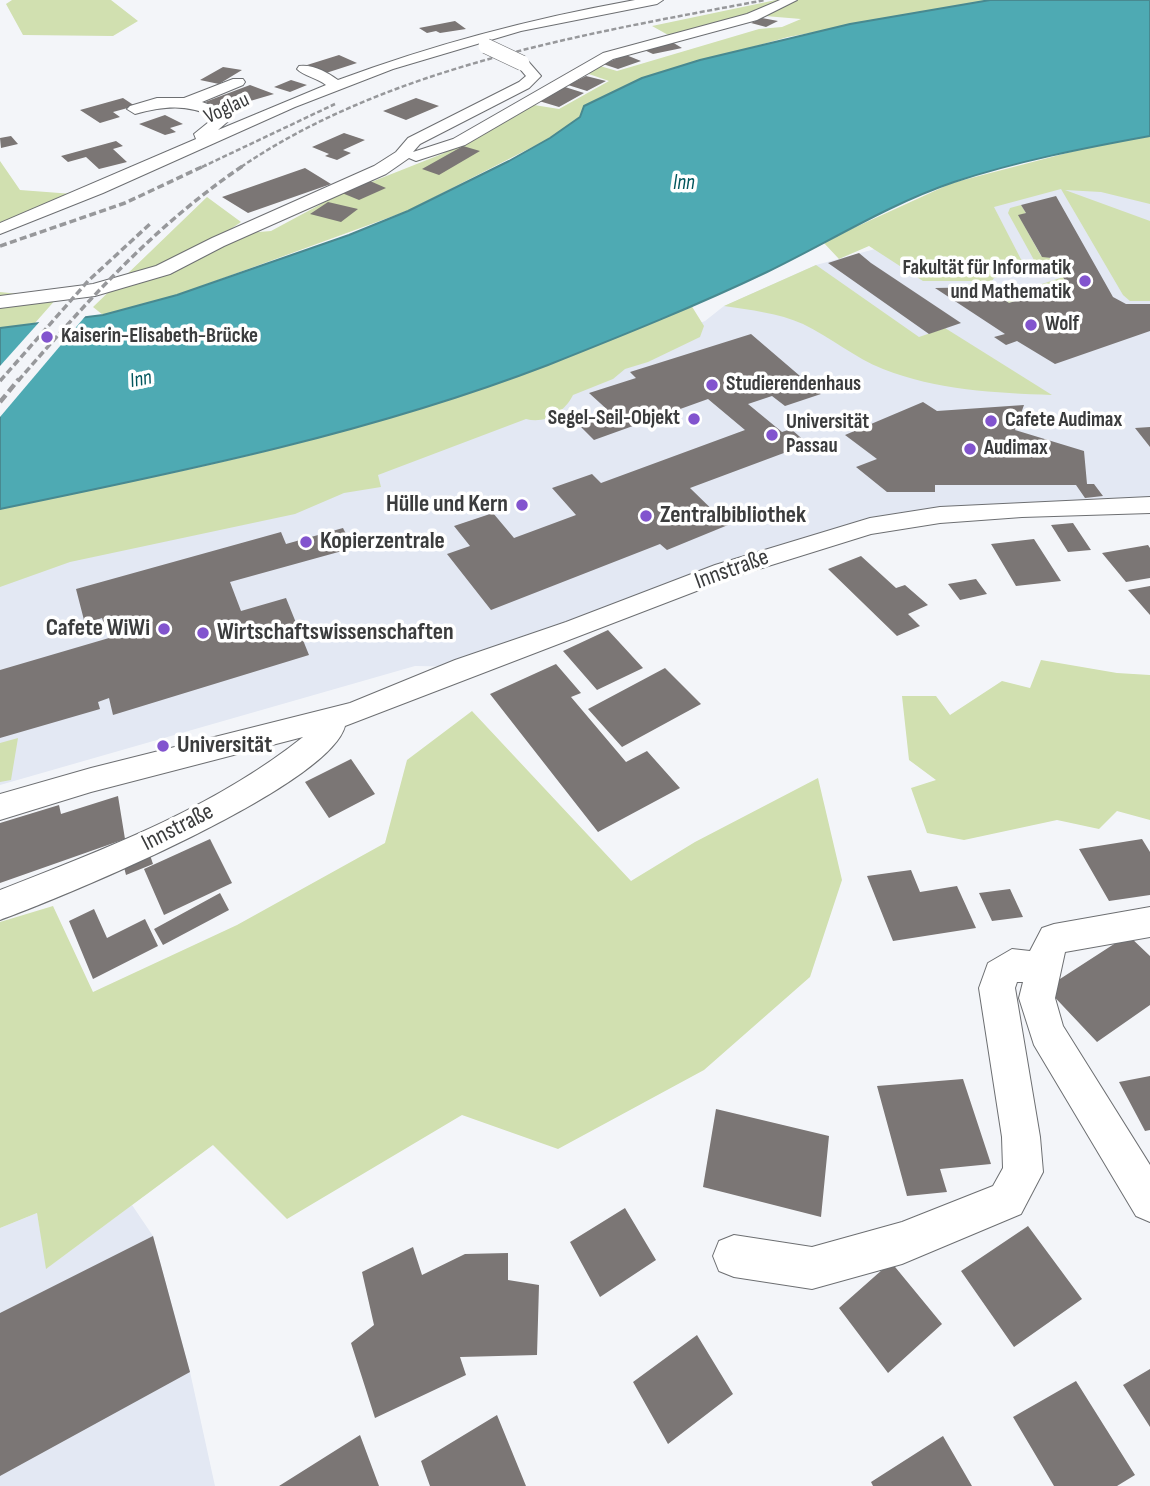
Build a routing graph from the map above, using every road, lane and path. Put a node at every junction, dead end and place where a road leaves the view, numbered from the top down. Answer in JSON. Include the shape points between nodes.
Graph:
{"nodes":[{"id":1,"x":657,"y":0,"type":"edge"},
{"id":2,"x":791,"y":0,"type":"edge"},
{"id":3,"x":481,"y":43,"type":"junction"},
{"id":4,"x":304,"y":69,"type":"dead end"},
{"id":5,"x":239,"y":82,"type":"dead end"},
{"id":6,"x":337,"y":86,"type":"junction"},
{"id":7,"x":187,"y":102,"type":"junction"},
{"id":8,"x":135,"y":109,"type":"dead end"},
{"id":9,"x":248,"y":109,"type":"dead end"},
{"id":10,"x":225,"y":117,"type":"junction"},
{"id":11,"x":207,"y":143,"type":"junction"},
{"id":12,"x":402,"y":155,"type":"junction"},
{"id":13,"x":0,"y":229,"type":"edge"},
{"id":14,"x":0,"y":302,"type":"edge"},
{"id":15,"x":1150,"y":505,"type":"edge"},
{"id":16,"x":332,"y":719,"type":"junction"},
{"id":17,"x":0,"y":807,"type":"edge"},
{"id":18,"x":0,"y":905,"type":"edge"},
{"id":19,"x":1150,"y":922,"type":"edge"},
{"id":20,"x":1042,"y":969,"type":"junction"},
{"id":21,"x":1150,"y":1202,"type":"edge"},
{"id":22,"x":734,"y":1256,"type":"dead end"}],
"edges":[{"from":1,"to":3,"type":"street","name":"Voglau"},
{"from":2,"to":12,"type":"street","via":[[752,17],[621,52],[459,142],[418,156]]},
{"from":3,"to":6,"type":"street","name":"Voglau","via":[[390,65]]},
{"from":3,"to":12,"type":"street","bridge":true,"via":[[522,64],[534,76],[414,141]]},
{"from":4,"to":6,"type":"street"},
{"from":5,"to":7,"type":"street"},
{"from":6,"to":11,"type":"street","name":"Voglau"},
{"from":7,"to":8,"type":"street"},
{"from":7,"to":10,"type":"street"},
{"from":9,"to":10,"type":"street"},
{"from":10,"to":11,"type":"street","via":[[202,134]]},
{"from":11,"to":13,"type":"street","name":"Voglau"},
{"from":12,"to":14,"type":"street","via":[[380,170],[163,270],[95,290]]},
{"from":15,"to":16,"type":"street","name":"Innstraße","via":[[940,515],[838,535],[724,571]]},
{"from":16,"to":17,"type":"street","name":"Innstraße"},
{"from":16,"to":18,"type":"street","name":"Innstraße","via":[[328,733],[283,770],[189,824]]},
{"from":19,"to":20,"type":"street","via":[[1054,939]]},
{"from":20,"to":21,"type":"street","via":[[1037,998],[1047,1032]]},
{"from":20,"to":22,"type":"street","via":[[1012,965],[998,981],[1023,1172],[1007,1200],[902,1243],[812,1268]]}]}
